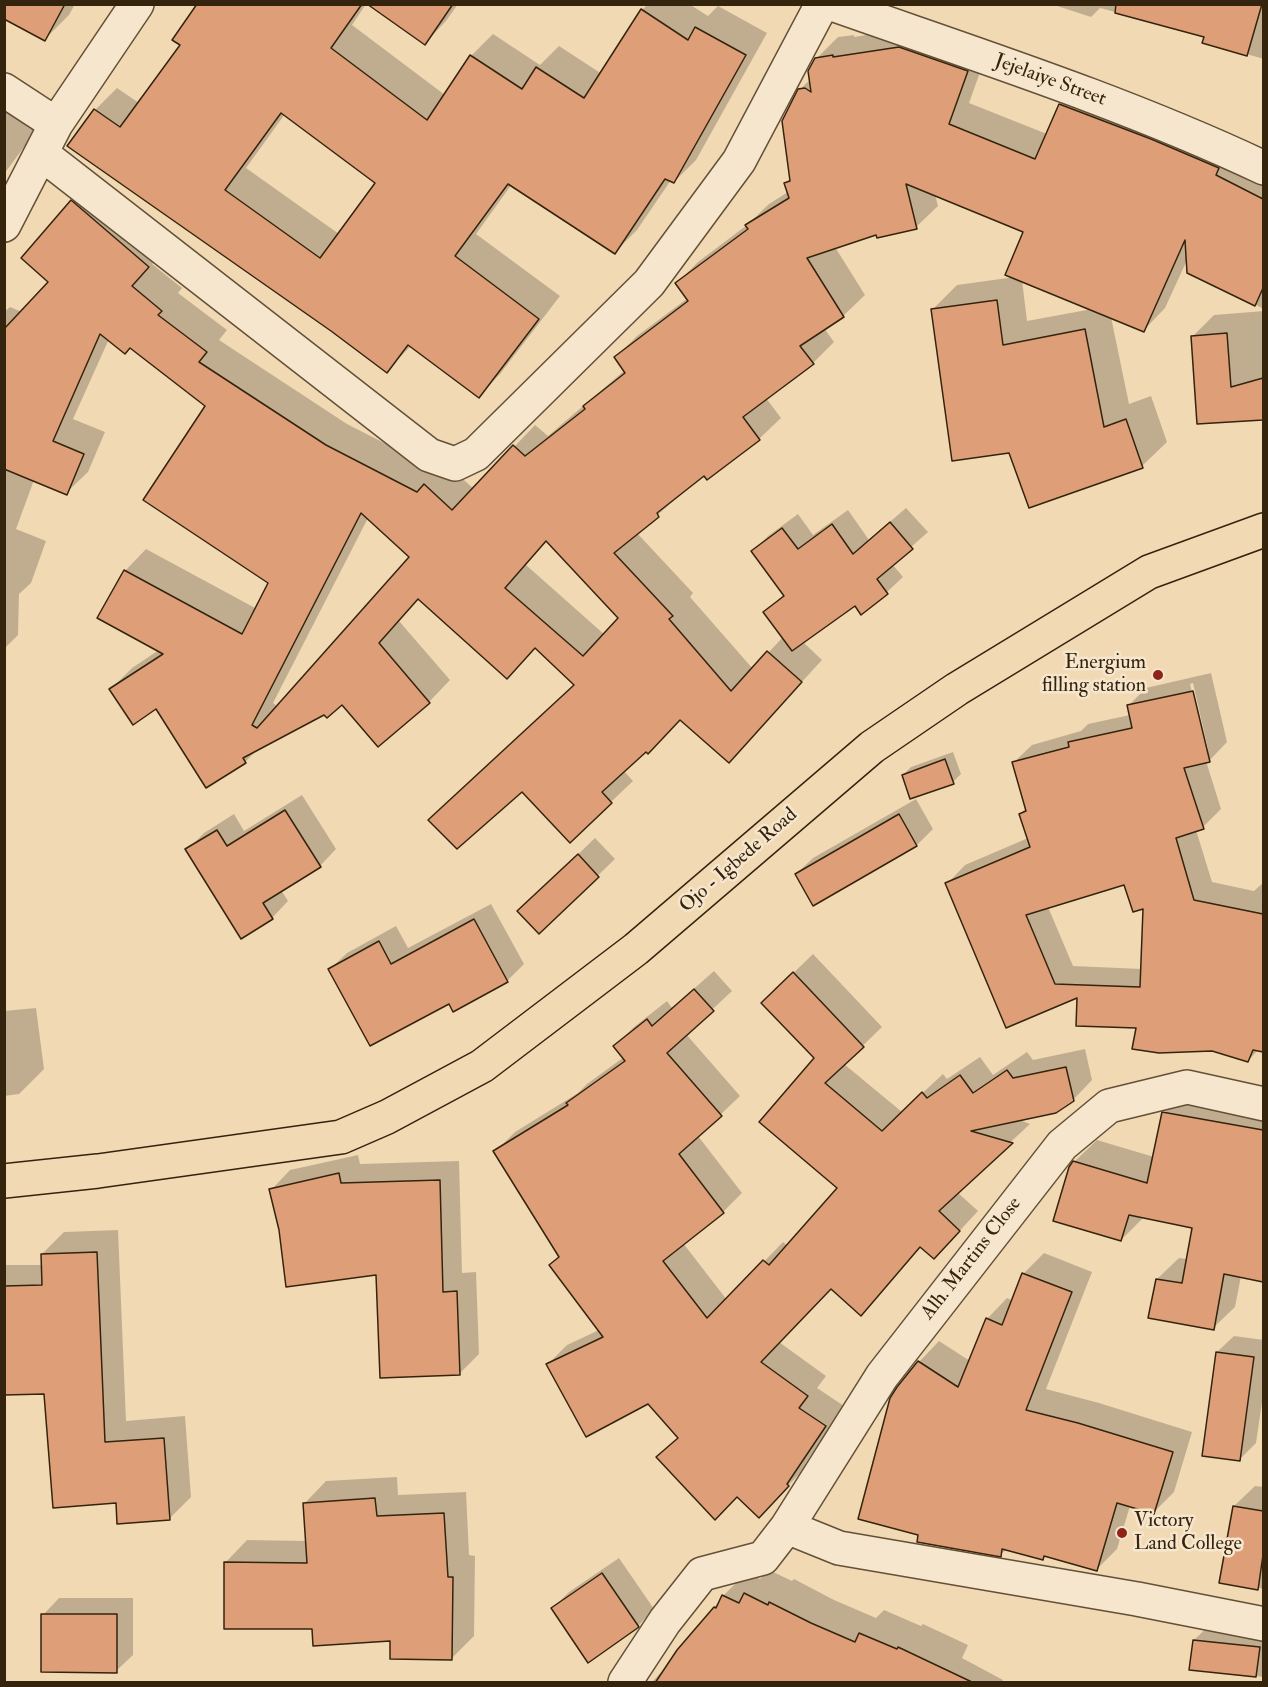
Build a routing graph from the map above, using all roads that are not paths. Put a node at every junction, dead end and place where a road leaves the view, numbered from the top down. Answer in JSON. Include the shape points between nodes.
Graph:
{"nodes":[{"id":1,"x":137,"y":4,"type":"edge"},
{"id":2,"x":822,"y":4,"type":"edge"},
{"id":3,"x":832,"y":4,"type":"edge"},
{"id":4,"x":4,"y":90,"type":"edge"},
{"id":5,"x":56,"y":124,"type":"junction"},
{"id":6,"x":42,"y":154,"type":"junction"},
{"id":7,"x":1263,"y":168,"type":"edge"},
{"id":8,"x":4,"y":225,"type":"edge"},
{"id":9,"x":1263,"y":530,"type":"edge"},
{"id":10,"x":1263,"y":1104,"type":"edge"},
{"id":11,"x":4,"y":1181,"type":"edge"},
{"id":12,"x":787,"y":1527,"type":"junction"},
{"id":13,"x":1263,"y":1624,"type":"edge"},
{"id":14,"x":625,"y":1683,"type":"edge"}],
"edges":[{"from":1,"to":5,"type":"street"},
{"from":2,"to":6,"type":"street","via":[[739,161],[649,283],[476,454],[455,464],[429,455]]},
{"from":3,"to":7,"type":"street","name":"Jejelaiye Street","via":[[1014,67],[1202,139]]},
{"from":4,"to":5,"type":"street"},
{"from":5,"to":6,"type":"street"},
{"from":6,"to":8,"type":"street"},
{"from":9,"to":11,"type":"main road","name":"Ojo - Igbede Road","via":[[1149,572],[957,688],[872,747],[636,949],[482,1066],[387,1117],[341,1137]]},
{"from":10,"to":12,"type":"street","name":"Alh. Martins Close","via":[[1187,1087],[1109,1106],[1062,1144],[882,1376]]},
{"from":12,"to":13,"type":"street","via":[[839,1548]]},
{"from":12,"to":14,"type":"street","name":"Alh. Martins Close","via":[[763,1558],[702,1574],[665,1621]]}]}
